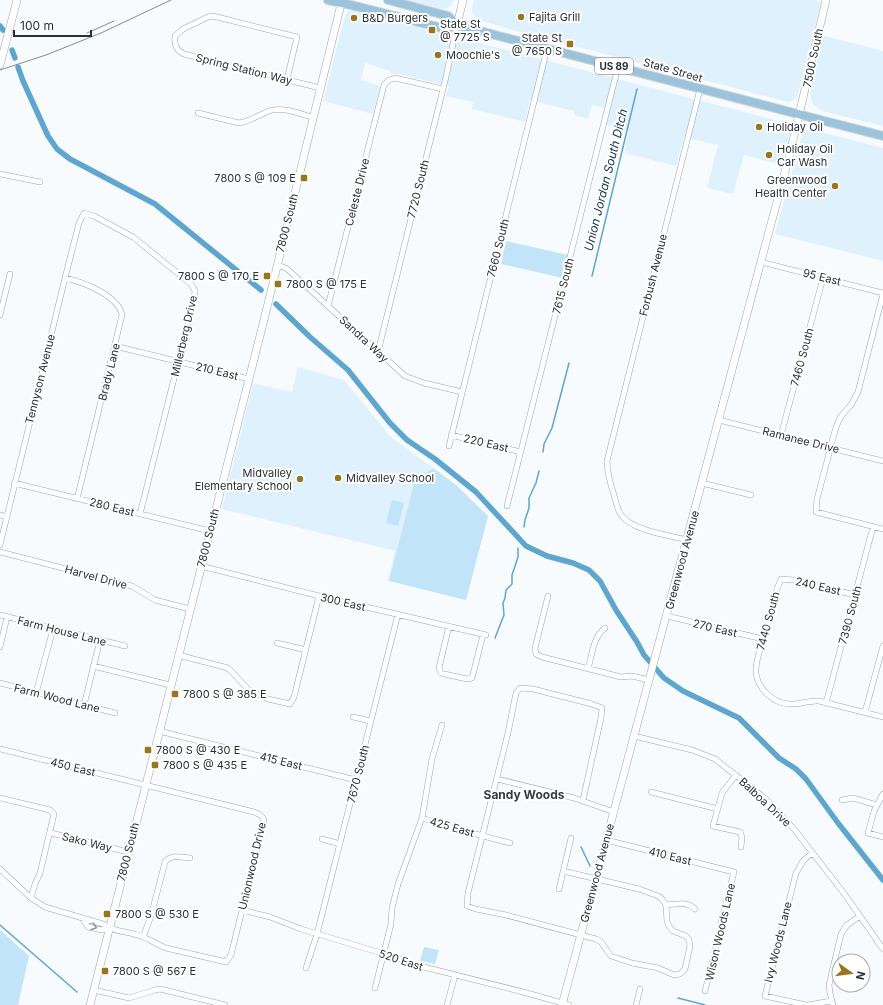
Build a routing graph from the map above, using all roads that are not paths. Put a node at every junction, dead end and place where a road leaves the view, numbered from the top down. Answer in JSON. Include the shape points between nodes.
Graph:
{"nodes":[{"id":1,"x":17,"y":0,"type":"edge"},
{"id":2,"x":328,"y":0,"type":"edge"},
{"id":3,"x":388,"y":0,"type":"edge"},
{"id":4,"x":463,"y":0,"type":"edge"},
{"id":5,"x":826,"y":0,"type":"edge"},
{"id":6,"x":342,"y":1,"type":"edge"},
{"id":7,"x":457,"y":25,"type":"junction"},
{"id":8,"x":547,"y":49,"type":"junction"},
{"id":9,"x":0,"y":64,"type":"edge"},
{"id":10,"x":618,"y":67,"type":"junction"},
{"id":11,"x":286,"y":79,"type":"junction"},
{"id":12,"x":320,"y":88,"type":"junction"},
{"id":13,"x":443,"y":89,"type":"junction"},
{"id":14,"x":700,"y":89,"type":"junction"},
{"id":15,"x":198,"y":113,"type":"dead end"},
{"id":16,"x":800,"y":115,"type":"junction"},
{"id":17,"x":313,"y":117,"type":"junction"},
{"id":18,"x":883,"y":136,"type":"edge"},
{"id":19,"x":0,"y":174,"type":"edge"},
{"id":20,"x":40,"y":182,"type":"dead end"},
{"id":21,"x":84,"y":213,"type":"joint"},
{"id":22,"x":762,"y":262,"type":"junction"},
{"id":23,"x":276,"y":265,"type":"junction"},
{"id":24,"x":10,"y":274,"type":"dead end"},
{"id":25,"x":65,"y":278,"type":"junction"},
{"id":26,"x":823,"y":278,"type":"junction"},
{"id":27,"x":883,"y":294,"type":"edge"},
{"id":28,"x":328,"y":306,"type":"junction"},
{"id":29,"x":0,"y":315,"type":"edge"},
{"id":30,"x":116,"y":346,"type":"junction"},
{"id":31,"x":378,"y":352,"type":"junction"},
{"id":32,"x":178,"y":362,"type":"junction"},
{"id":33,"x":248,"y":379,"type":"junction"},
{"id":34,"x":462,"y":392,"type":"junction"},
{"id":35,"x":719,"y":420,"type":"junction"},
{"id":36,"x":451,"y":435,"type":"junction"},
{"id":37,"x":782,"y":436,"type":"junction"},
{"id":38,"x":449,"y":446,"type":"dead end"},
{"id":39,"x":830,"y":448,"type":"junction"},
{"id":40,"x":521,"y":452,"type":"junction"},
{"id":41,"x":883,"y":461,"type":"edge"},
{"id":42,"x":14,"y":483,"type":"junction"},
{"id":43,"x":702,"y":483,"type":"junction"},
{"id":44,"x":751,"y":495,"type":"dead end"},
{"id":45,"x":78,"y":499,"type":"junction"},
{"id":46,"x":508,"y":506,"type":"dead end"},
{"id":47,"x":140,"y":514,"type":"junction"},
{"id":48,"x":0,"y":515,"type":"edge"},
{"id":49,"x":7,"y":517,"type":"junction"},
{"id":50,"x":873,"y":527,"type":"junction"},
{"id":51,"x":883,"y":529,"type":"edge"},
{"id":52,"x":210,"y":531,"type":"junction"},
{"id":53,"x":687,"y":540,"type":"junction"},
{"id":54,"x":0,"y":545,"type":"edge"},
{"id":55,"x":0,"y":552,"type":"edge"},
{"id":56,"x":201,"y":566,"type":"junction"},
{"id":57,"x":781,"y":579,"type":"joint"},
{"id":58,"x":855,"y":595,"type":"junction"},
{"id":59,"x":319,"y":596,"type":"junction"},
{"id":60,"x":548,"y":596,"type":"dead end"},
{"id":61,"x":190,"y":609,"type":"junction"},
{"id":62,"x":398,"y":614,"type":"junction"},
{"id":63,"x":0,"y":615,"type":"edge"},
{"id":64,"x":667,"y":616,"type":"junction"},
{"id":65,"x":7,"y":617,"type":"junction"},
{"id":66,"x":449,"y":626,"type":"junction"},
{"id":67,"x":53,"y":628,"type":"junction"},
{"id":68,"x":605,"y":628,"type":"dead end"},
{"id":69,"x":763,"y":639,"type":"junction"},
{"id":70,"x":100,"y":640,"type":"junction"},
{"id":71,"x":277,"y":643,"type":"dead end"},
{"id":72,"x":125,"y":646,"type":"dead end"},
{"id":73,"x":883,"y":646,"type":"edge"},
{"id":74,"x":0,"y":647,"type":"edge"},
{"id":75,"x":306,"y":650,"type":"junction"},
{"id":76,"x":178,"y":655,"type":"junction"},
{"id":77,"x":93,"y":666,"type":"junction"},
{"id":78,"x":588,"y":669,"type":"junction"},
{"id":79,"x":650,"y":677,"type":"junction"},
{"id":80,"x":0,"y":683,"type":"edge"},
{"id":81,"x":170,"y":685,"type":"junction"},
{"id":82,"x":36,"y":693,"type":"junction"},
{"id":83,"x":826,"y":702,"type":"junction"},
{"id":84,"x":84,"y":705,"type":"junction"},
{"id":85,"x":115,"y":712,"type":"dead end"},
{"id":86,"x":865,"y":712,"type":"junction"},
{"id":87,"x":353,"y":716,"type":"dead end"},
{"id":88,"x":883,"y":717,"type":"edge"},
{"id":89,"x":371,"y":721,"type":"junction"},
{"id":90,"x":442,"y":725,"type":"dead end"},
{"id":91,"x":159,"y":731,"type":"junction"},
{"id":92,"x":634,"y":736,"type":"junction"},
{"id":93,"x":0,"y":749,"type":"edge"},
{"id":94,"x":736,"y":775,"type":"junction"},
{"id":95,"x":497,"y":779,"type":"junction"},
{"id":96,"x":356,"y":780,"type":"junction"},
{"id":97,"x":145,"y":786,"type":"junction"},
{"id":98,"x":651,"y":792,"type":"dead end"},
{"id":99,"x":883,"y":794,"type":"edge"},
{"id":100,"x":0,"y":798,"type":"edge"},
{"id":101,"x":583,"y":800,"type":"junction"},
{"id":102,"x":842,"y":800,"type":"dead end"},
{"id":103,"x":877,"y":805,"type":"junction"},
{"id":104,"x":718,"y":809,"type":"junction"},
{"id":105,"x":614,"y":812,"type":"junction"},
{"id":106,"x":422,"y":818,"type":"junction"},
{"id":107,"x":51,"y":832,"type":"junction"},
{"id":108,"x":482,"y":836,"type":"junction"},
{"id":109,"x":883,"y":837,"type":"edge"},
{"id":110,"x":571,"y":838,"type":"dead end"},
{"id":111,"x":322,"y":839,"type":"dead end"},
{"id":112,"x":606,"y":840,"type":"junction"},
{"id":113,"x":510,"y":843,"type":"dead end"},
{"id":114,"x":340,"y":844,"type":"junction"},
{"id":115,"x":741,"y":847,"type":"dead end"},
{"id":116,"x":128,"y":852,"type":"junction"},
{"id":117,"x":812,"y":853,"type":"junction"},
{"id":118,"x":190,"y":858,"type":"dead end"},
{"id":119,"x":0,"y":869,"type":"edge"},
{"id":120,"x":563,"y":872,"type":"junction"},
{"id":121,"x":734,"y":872,"type":"joint"},
{"id":122,"x":596,"y":878,"type":"junction"},
{"id":123,"x":559,"y":889,"type":"dead end"},
{"id":124,"x":31,"y":898,"type":"junction"},
{"id":125,"x":666,"y":905,"type":"junction"},
{"id":126,"x":696,"y":909,"type":"dead end"},
{"id":127,"x":242,"y":910,"type":"junction"},
{"id":128,"x":860,"y":916,"type":"junction"},
{"id":129,"x":109,"y":928,"type":"junction"},
{"id":130,"x":318,"y":934,"type":"junction"},
{"id":131,"x":581,"y":935,"type":"junction"},
{"id":132,"x":143,"y":937,"type":"junction"},
{"id":133,"x":883,"y":949,"type":"edge"},
{"id":134,"x":383,"y":954,"type":"junction"},
{"id":135,"x":306,"y":968,"type":"dead end"},
{"id":136,"x":455,"y":975,"type":"junction"},
{"id":137,"x":375,"y":988,"type":"dead end"},
{"id":138,"x":640,"y":989,"type":"dead end"},
{"id":139,"x":94,"y":990,"type":"junction"},
{"id":140,"x":705,"y":991,"type":"dead end"},
{"id":141,"x":129,"y":998,"type":"junction"},
{"id":142,"x":832,"y":1003,"type":"edge"},
{"id":143,"x":565,"y":1004,"type":"edge"},
{"id":144,"x":90,"y":1005,"type":"edge"},
{"id":145,"x":129,"y":1005,"type":"edge"},
{"id":146,"x":225,"y":1005,"type":"edge"},
{"id":147,"x":447,"y":1005,"type":"edge"},
{"id":148,"x":636,"y":1005,"type":"edge"},
{"id":149,"x":807,"y":1005,"type":"edge"}],
"edges":[{"from":1,"to":9,"type":"street"},
{"from":2,"to":6,"type":"main road","name":"State Street"},
{"from":3,"to":7,"type":"main road","name":"State Street","number":"US 89","via":[[448,16]]},
{"from":4,"to":7,"type":"street"},
{"from":5,"to":16,"type":"street","name":"7500 South"},
{"from":6,"to":7,"type":"main road","name":"State Street","via":[[446,29]]},
{"from":6,"to":12,"type":"street","name":"7800 South"},
{"from":7,"to":8,"type":"main road","name":"State Street","number":"US 89"},
{"from":7,"to":13,"type":"street","name":"7720 South"},
{"from":8,"to":10,"type":"main road","name":"State Street","number":"US 89"},
{"from":8,"to":34,"type":"street","name":"7660 South"},
{"from":10,"to":14,"type":"main road","name":"State Street","number":"US 89"},
{"from":10,"to":40,"type":"street","name":"7615 South"},
{"from":11,"to":11,"type":"street","name":"Spring Station Way","via":[[297,36],[213,16],[183,29],[175,36],[177,49],[184,54]]},
{"from":11,"to":12,"type":"street","name":"Spring Station Way"},
{"from":12,"to":17,"type":"street","name":"7800 South"},
{"from":13,"to":28,"type":"street","name":"Celeste Drive","via":[[399,78],[392,78],[386,82]]},
{"from":13,"to":31,"type":"street","name":"7720 South"},
{"from":14,"to":16,"type":"main road","name":"State Street","number":"US 89"},
{"from":14,"to":53,"type":"street","name":"Forbush Avenue","via":[[607,461],[608,477],[618,509],[625,519],[644,529]]},
{"from":15,"to":17,"type":"street","via":[[239,123],[276,110]]},
{"from":16,"to":18,"type":"main road","name":"State Street","number":"US 89"},
{"from":16,"to":22,"type":"street","name":"Greenwood Avenue"},
{"from":17,"to":23,"type":"street","name":"7800 South"},
{"from":19,"to":20,"type":"street"},
{"from":21,"to":25,"type":"street","name":"Tennyson Avenue"},
{"from":21,"to":32,"type":"street","name":"Millerberg Drive","via":[[133,237],[195,291]]},
{"from":22,"to":26,"type":"street","name":"95 East"},
{"from":22,"to":35,"type":"street","name":"Greenwood Avenue"},
{"from":23,"to":28,"type":"street","name":"Sandra Way","via":[[286,268]]},
{"from":23,"to":33,"type":"street","name":"7800 South"},
{"from":24,"to":29,"type":"street"},
{"from":25,"to":30,"type":"street","name":"Brady Lane","via":[[94,288],[119,306],[122,315]]},
{"from":25,"to":42,"type":"street","name":"Tennyson Avenue"},
{"from":26,"to":27,"type":"street","name":"95 East"},
{"from":26,"to":37,"type":"street","name":"7460 South"},
{"from":27,"to":39,"type":"street","via":[[856,399],[838,421]]},
{"from":28,"to":31,"type":"street","name":"Sandra Way"},
{"from":30,"to":32,"type":"street","name":"210 East"},
{"from":30,"to":45,"type":"street","name":"Brady Lane"},
{"from":31,"to":34,"type":"street","name":"Sandra Way","via":[[409,378]]},
{"from":32,"to":33,"type":"street","name":"210 East"},
{"from":32,"to":47,"type":"street","name":"Millerberg Drive"},
{"from":33,"to":52,"type":"street","name":"7800 South"},
{"from":34,"to":36,"type":"street","name":"7660 South"},
{"from":35,"to":37,"type":"street","name":"Ramanee Drive"},
{"from":35,"to":43,"type":"street","name":"Greenwood Avenue"},
{"from":36,"to":38,"type":"street","name":"7660 South"},
{"from":36,"to":40,"type":"street","name":"220 East"},
{"from":37,"to":39,"type":"street","name":"Ramanee Drive"},
{"from":39,"to":41,"type":"street","name":"Ramanee Drive"},
{"from":39,"to":50,"type":"street","via":[[816,512]]},
{"from":40,"to":46,"type":"street","name":"7615 South"},
{"from":42,"to":45,"type":"street","name":"280 East"},
{"from":42,"to":49,"type":"street","name":"Tennyson Avenue"},
{"from":43,"to":44,"type":"street"},
{"from":43,"to":53,"type":"street","name":"Greenwood Avenue"},
{"from":45,"to":47,"type":"street","name":"280 East"},
{"from":47,"to":52,"type":"street","name":"280 East"},
{"from":48,"to":49,"type":"street"},
{"from":49,"to":54,"type":"street","name":"Tennyson Avenue"},
{"from":50,"to":51,"type":"street"},
{"from":50,"to":58,"type":"street","name":"7390 South"},
{"from":52,"to":56,"type":"street","name":"7800 South"},
{"from":53,"to":64,"type":"street","name":"Greenwood Avenue"},
{"from":55,"to":61,"type":"street","name":"Harvel Drive","via":[[132,586],[155,600]]},
{"from":56,"to":59,"type":"street","name":"300 East"},
{"from":56,"to":61,"type":"street","name":"7800 South"},
{"from":57,"to":58,"type":"street","name":"240 East"},
{"from":57,"to":69,"type":"street","name":"7440 South"},
{"from":58,"to":83,"type":"street","name":"7390 South"},
{"from":59,"to":62,"type":"street","name":"300 East"},
{"from":59,"to":75,"type":"street"},
{"from":60,"to":78,"type":"street","via":[[535,653]]},
{"from":61,"to":76,"type":"street","name":"7800 South"},
{"from":62,"to":66,"type":"street","name":"300 East"},
{"from":62,"to":89,"type":"street","name":"7670 South"},
{"from":63,"to":65,"type":"street","name":"Farm House Lane"},
{"from":64,"to":69,"type":"street","name":"270 East"},
{"from":64,"to":79,"type":"street","name":"Greenwood Avenue"},
{"from":65,"to":67,"type":"street","name":"Farm House Lane"},
{"from":65,"to":74,"type":"street"},
{"from":66,"to":66,"type":"street","name":"300 East","via":[[485,635],[472,678],[441,673],[439,668]]},
{"from":67,"to":70,"type":"street","name":"Farm House Lane"},
{"from":67,"to":82,"type":"street"},
{"from":68,"to":78,"type":"street","via":[[596,638]]},
{"from":69,"to":83,"type":"street","name":"7440 South","via":[[756,672],[767,694],[790,704],[812,700]]},
{"from":70,"to":72,"type":"street","name":"Farm House Lane"},
{"from":70,"to":77,"type":"street"},
{"from":71,"to":75,"type":"street"},
{"from":73,"to":86,"type":"street"},
{"from":75,"to":76,"type":"street","via":[[290,704],[268,699],[250,691],[228,668]]},
{"from":76,"to":81,"type":"street","name":"7800 South"},
{"from":77,"to":81,"type":"street"},
{"from":77,"to":84,"type":"street"},
{"from":78,"to":79,"type":"street","via":[[621,677]]},
{"from":79,"to":92,"type":"street","name":"Greenwood Avenue"},
{"from":80,"to":82,"type":"street","name":"Farm Wood Lane"},
{"from":81,"to":91,"type":"street","name":"7800 South"},
{"from":82,"to":84,"type":"street","name":"Farm Wood Lane"},
{"from":83,"to":86,"type":"street"},
{"from":84,"to":85,"type":"street","name":"Farm Wood Lane"},
{"from":86,"to":88,"type":"street"},
{"from":87,"to":89,"type":"street"},
{"from":89,"to":96,"type":"street","name":"7670 South"},
{"from":90,"to":106,"type":"street","via":[[432,759]]},
{"from":91,"to":96,"type":"street","name":"415 East"},
{"from":91,"to":97,"type":"street","name":"7800 South"},
{"from":92,"to":94,"type":"street","name":"Balboa Drive","via":[[704,754]]},
{"from":92,"to":105,"type":"street","name":"Greenwood Avenue"},
{"from":93,"to":97,"type":"street","name":"450 East"},
{"from":94,"to":104,"type":"street","via":[[723,790]]},
{"from":94,"to":117,"type":"street","name":"Balboa Drive","via":[[766,799]]},
{"from":95,"to":101,"type":"street"},
{"from":95,"to":101,"type":"street","via":[[516,694],[520,688],[533,689],[602,708],[602,718]]},
{"from":95,"to":108,"type":"street"},
{"from":96,"to":114,"type":"street","name":"7670 South"},
{"from":97,"to":116,"type":"street","name":"7800 South"},
{"from":97,"to":127,"type":"street","name":"Unionwood Drive","via":[[260,813],[263,817],[263,826]]},
{"from":98,"to":104,"type":"street"},
{"from":99,"to":103,"type":"street"},
{"from":100,"to":107,"type":"street","name":"Sako Way","via":[[52,812],[54,816]]},
{"from":101,"to":105,"type":"street"},
{"from":102,"to":103,"type":"street","via":[[853,798]]},
{"from":103,"to":109,"type":"street","via":[[868,833]]},
{"from":104,"to":115,"type":"street","via":[[713,826],[740,832]]},
{"from":105,"to":112,"type":"street","name":"Greenwood Avenue"},
{"from":106,"to":108,"type":"street","name":"425 East"},
{"from":106,"to":134,"type":"street","via":[[398,884]]},
{"from":107,"to":116,"type":"street","name":"Sako Way"},
{"from":107,"to":124,"type":"street"},
{"from":108,"to":113,"type":"street","name":"425 East"},
{"from":108,"to":131,"type":"street","via":[[467,906]]},
{"from":110,"to":120,"type":"street"},
{"from":111,"to":114,"type":"street"},
{"from":112,"to":121,"type":"street","name":"410 East"},
{"from":112,"to":122,"type":"street","name":"Greenwood Avenue"},
{"from":114,"to":130,"type":"street","name":"7670 South"},
{"from":116,"to":129,"type":"street","name":"7800 South"},
{"from":117,"to":128,"type":"street","name":"Balboa Drive"},
{"from":117,"to":149,"type":"street","name":"Ivy Woods Lane","via":[[803,861],[796,874],[765,996]]},
{"from":118,"to":132,"type":"street","via":[[172,856],[165,862]]},
{"from":119,"to":124,"type":"street"},
{"from":120,"to":122,"type":"street"},
{"from":120,"to":123,"type":"street"},
{"from":121,"to":140,"type":"street","name":"Wison Woods Lane"},
{"from":122,"to":125,"type":"street","via":[[658,896]]},
{"from":122,"to":131,"type":"street","name":"Greenwood Avenue"},
{"from":124,"to":129,"type":"street","via":[[45,907]]},
{"from":125,"to":126,"type":"street","via":[[686,904]]},
{"from":125,"to":131,"type":"street","via":[[669,926],[673,931],[686,936],[690,943],[686,967],[680,974],[674,975],[658,968],[618,959],[608,954],[599,940]]},
{"from":127,"to":130,"type":"street","name":"520 East"},
{"from":127,"to":132,"type":"street","name":"Unionwood Drive","via":[[231,955],[226,962],[166,948]]},
{"from":128,"to":133,"type":"street","name":"Balboa Drive"},
{"from":128,"to":142,"type":"street","via":[[847,925],[841,934],[830,977]]},
{"from":129,"to":132,"type":"street"},
{"from":129,"to":139,"type":"street","name":"7800 South"},
{"from":130,"to":134,"type":"street","name":"520 East"},
{"from":130,"to":135,"type":"street","name":"7670 South"},
{"from":131,"to":143,"type":"street","name":"Greenwood Avenue"},
{"from":134,"to":136,"type":"street","name":"520 East"},
{"from":134,"to":137,"type":"street"},
{"from":136,"to":143,"type":"street","name":"520 East"},
{"from":136,"to":147,"type":"street"},
{"from":138,"to":148,"type":"street"},
{"from":139,"to":141,"type":"street"},
{"from":139,"to":144,"type":"street","name":"7800 South"},
{"from":141,"to":145,"type":"street"},
{"from":141,"to":146,"type":"street","via":[[160,989]]},
{"from":142,"to":149,"type":"street","name":"Ivy Woods Lane"}]}
